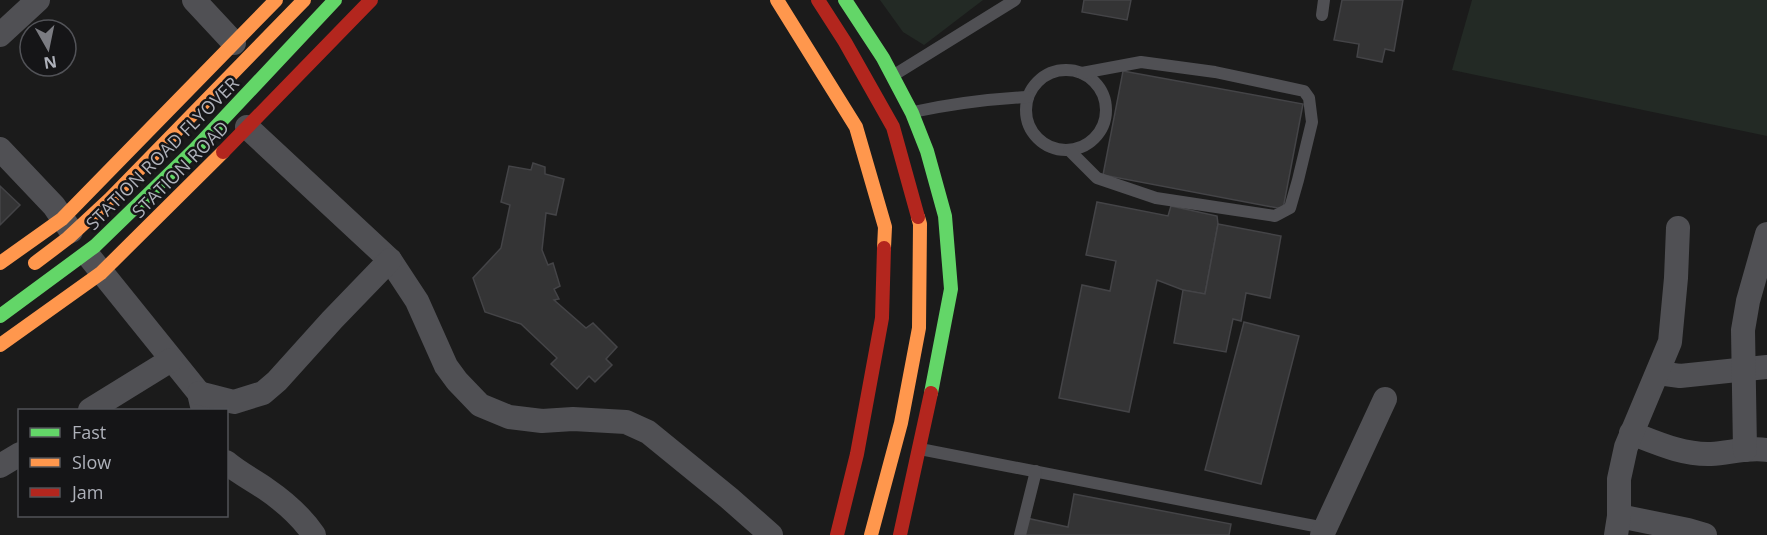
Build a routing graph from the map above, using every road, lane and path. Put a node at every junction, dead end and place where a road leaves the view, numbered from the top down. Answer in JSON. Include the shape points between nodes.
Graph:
{"nodes":[{"id":1,"x":38,"y":0,"type":"edge"},
{"id":2,"x":194,"y":0,"type":"edge"},
{"id":3,"x":276,"y":0,"type":"edge"},
{"id":4,"x":304,"y":0,"type":"edge"},
{"id":5,"x":335,"y":0,"type":"edge"},
{"id":6,"x":371,"y":0,"type":"edge"},
{"id":7,"x":777,"y":0,"type":"edge"},
{"id":8,"x":818,"y":0,"type":"edge"},
{"id":9,"x":845,"y":0,"type":"edge"},
{"id":10,"x":1015,"y":0,"type":"edge"},
{"id":11,"x":1324,"y":0,"type":"edge"},
{"id":12,"x":1322,"y":15,"type":"dead end"},
{"id":13,"x":0,"y":35,"type":"edge"},
{"id":14,"x":234,"y":43,"type":"junction"},
{"id":15,"x":1082,"y":73,"type":"junction"},
{"id":16,"x":892,"y":76,"type":"junction"},
{"id":17,"x":1028,"y":97,"type":"junction"},
{"id":18,"x":853,"y":100,"type":"junction"},
{"id":19,"x":912,"y":113,"type":"junction"},
{"id":20,"x":247,"y":127,"type":"junction"},
{"id":21,"x":0,"y":149,"type":"edge"},
{"id":22,"x":1070,"y":150,"type":"junction"},
{"id":23,"x":62,"y":219,"type":"junction"},
{"id":24,"x":1678,"y":228,"type":"dead end"},
{"id":25,"x":1767,"y":234,"type":"edge"},
{"id":26,"x":390,"y":260,"type":"junction"},
{"id":27,"x":0,"y":263,"type":"edge"},
{"id":28,"x":23,"y":273,"type":"dead end"},
{"id":29,"x":101,"y":273,"type":"junction"},
{"id":30,"x":0,"y":316,"type":"edge"},
{"id":31,"x":0,"y":345,"type":"edge"},
{"id":32,"x":171,"y":360,"type":"junction"},
{"id":33,"x":1755,"y":368,"type":"edge"},
{"id":34,"x":1658,"y":373,"type":"junction"},
{"id":35,"x":1384,"y":399,"type":"dead end"},
{"id":36,"x":201,"y":402,"type":"edge"},
{"id":37,"x":93,"y":409,"type":"edge"},
{"id":38,"x":1631,"y":433,"type":"junction"},
{"id":39,"x":919,"y":449,"type":"junction"},
{"id":40,"x":1756,"y":450,"type":"edge"},
{"id":41,"x":18,"y":455,"type":"edge"},
{"id":42,"x":228,"y":464,"type":"edge"},
{"id":43,"x":0,"y":466,"type":"edge"},
{"id":44,"x":1036,"y":471,"type":"junction"},
{"id":45,"x":1617,"y":525,"type":"edge"},
{"id":46,"x":1324,"y":531,"type":"edge"},
{"id":47,"x":314,"y":535,"type":"edge"},
{"id":48,"x":771,"y":535,"type":"edge"},
{"id":49,"x":837,"y":535,"type":"edge"},
{"id":50,"x":871,"y":535,"type":"edge"},
{"id":51,"x":900,"y":535,"type":"edge"},
{"id":52,"x":1020,"y":535,"type":"edge"},
{"id":53,"x":1705,"y":535,"type":"edge"}],
"edges":[{"from":1,"to":13,"type":"street"},
{"from":2,"to":14,"type":"street"},
{"from":3,"to":14,"type":"main road"},
{"from":4,"to":28,"type":"main road","name":"STATION ROAD FLYOVER","bridge":true,"via":[[110,199]]},
{"from":5,"to":30,"type":"main road","name":"STATION ROAD FLYOVER","bridge":true,"via":[[194,150],[95,246]]},
{"from":6,"to":20,"type":"main road","name":"STATION ROAD"},
{"from":7,"to":18,"type":"main road"},
{"from":8,"to":50,"type":"main road","bridge":true,"via":[[893,127],[920,224],[919,328],[901,423]]},
{"from":9,"to":16,"type":"main road"},
{"from":10,"to":16,"type":"lane"},
{"from":11,"to":12,"type":"lane"},
{"from":14,"to":23,"type":"main road"},
{"from":15,"to":17,"type":"lane","via":[[1069,69],[1043,76]]},
{"from":15,"to":22,"type":"lane","via":[[1101,90],[1106,116],[1094,139]]},
{"from":15,"to":22,"type":"lane","via":[[1141,62],[1287,87],[1304,91],[1309,98],[1312,122],[1290,208],[1275,216],[1156,198],[1096,178]]},
{"from":16,"to":18,"type":"lane"},
{"from":16,"to":19,"type":"main road"},
{"from":17,"to":19,"type":"lane","via":[[947,105]]},
{"from":17,"to":22,"type":"lane","via":[[1025,110],[1034,135],[1056,149]]},
{"from":18,"to":49,"type":"main road","via":[[856,127],[885,227],[882,318],[857,454]]},
{"from":19,"to":39,"type":"main road","via":[[945,216],[951,289]]},
{"from":20,"to":26,"type":"street"},
{"from":20,"to":29,"type":"main road","name":"STATION ROAD"},
{"from":21,"to":23,"type":"street"},
{"from":23,"to":27,"type":"main road"},
{"from":23,"to":29,"type":"street"},
{"from":24,"to":34,"type":"street","via":[[1670,342]]},
{"from":25,"to":33,"type":"street","via":[[1743,330]]},
{"from":26,"to":36,"type":"street","via":[[263,393],[234,402]]},
{"from":26,"to":48,"type":"street","via":[[417,301],[446,366],[480,405],[509,417],[542,421],[626,422],[648,432]]},
{"from":29,"to":31,"type":"main road","name":"STATION ROAD"},
{"from":29,"to":32,"type":"street"},
{"from":32,"to":36,"type":"street"},
{"from":32,"to":37,"type":"street"},
{"from":33,"to":34,"type":"street","via":[[1680,376]]},
{"from":33,"to":40,"type":"street"},
{"from":34,"to":38,"type":"street"},
{"from":35,"to":46,"type":"street"},
{"from":38,"to":40,"type":"street","via":[[1695,453]]},
{"from":38,"to":45,"type":"street","via":[[1619,479]]},
{"from":39,"to":44,"type":"lane"},
{"from":39,"to":51,"type":"main road"},
{"from":41,"to":43,"type":"street"},
{"from":42,"to":47,"type":"street","via":[[290,506]]},
{"from":44,"to":46,"type":"lane"},
{"from":44,"to":52,"type":"lane"},
{"from":45,"to":53,"type":"street","via":[[1688,530]]}]}
